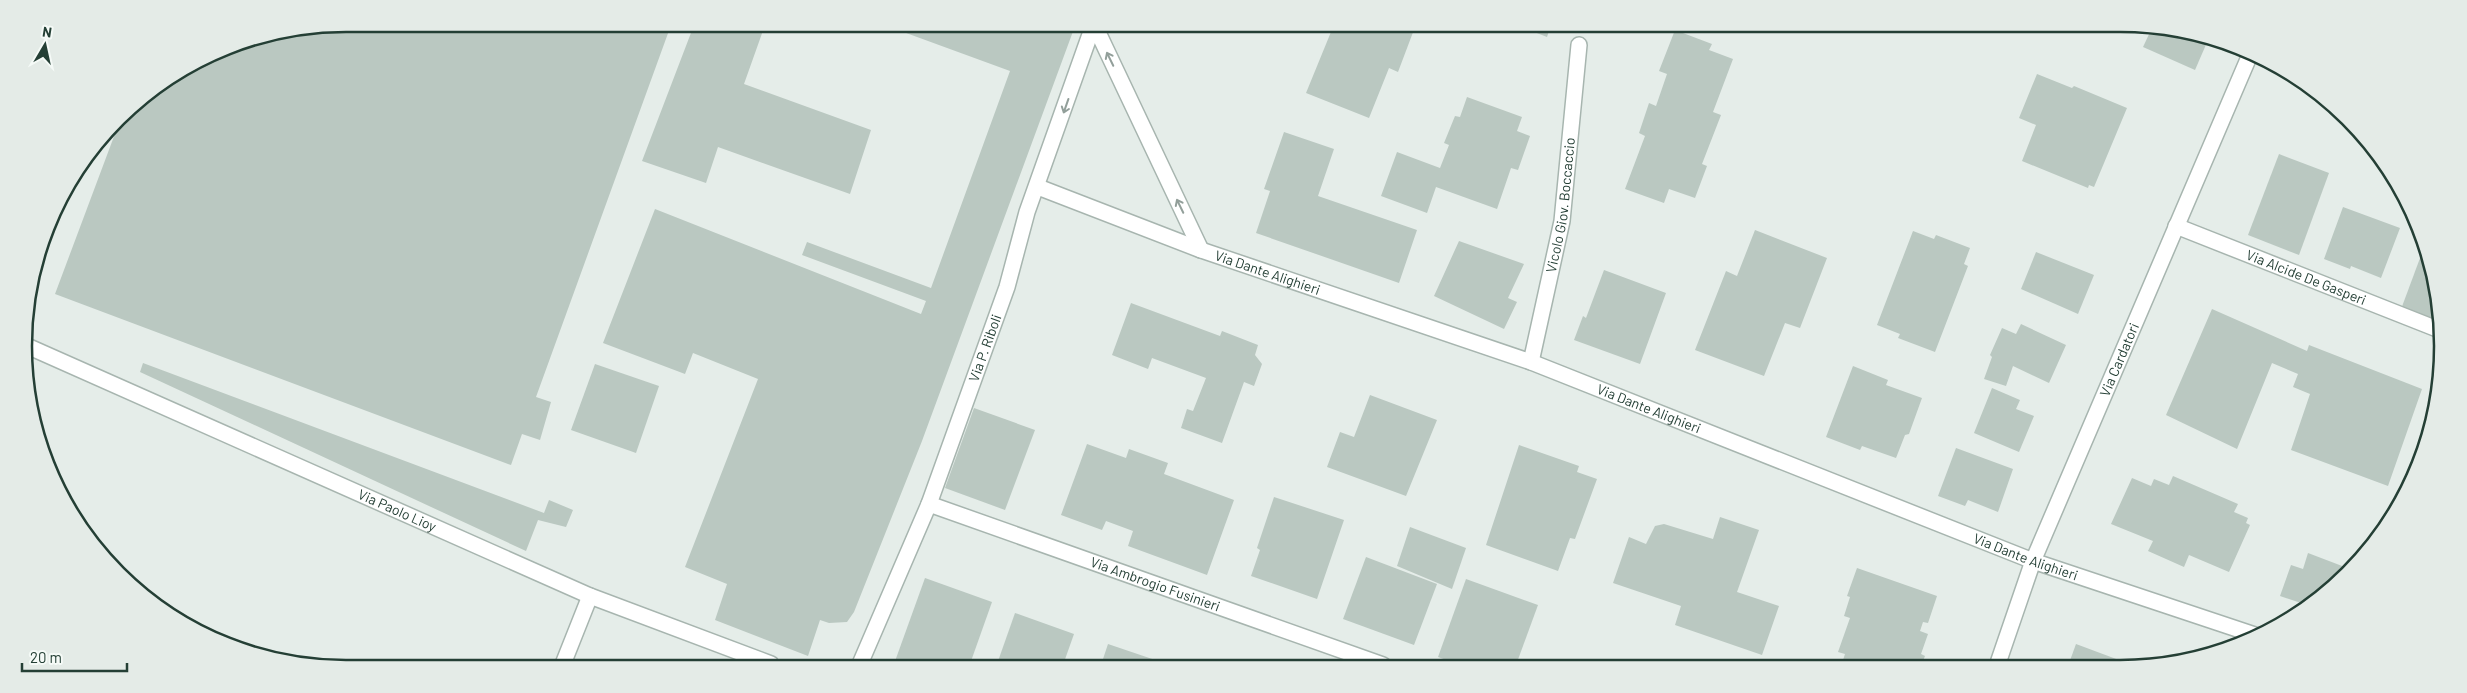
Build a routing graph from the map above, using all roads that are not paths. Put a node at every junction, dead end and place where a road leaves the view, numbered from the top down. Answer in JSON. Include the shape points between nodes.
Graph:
{"nodes":[{"id":1,"x":1092,"y":32,"type":"edge"},
{"id":2,"x":1097,"y":32,"type":"edge"},
{"id":3,"x":1579,"y":45,"type":"dead end"},
{"id":4,"x":2248,"y":59,"type":"edge"},
{"id":5,"x":1038,"y":187,"type":"junction"},
{"id":6,"x":2176,"y":226,"type":"junction"},
{"id":7,"x":1201,"y":250,"type":"junction"},
{"id":8,"x":2434,"y":329,"type":"edge"},
{"id":9,"x":32,"y":349,"type":"edge"},
{"id":10,"x":1531,"y":362,"type":"junction"},
{"id":11,"x":928,"y":504,"type":"junction"},
{"id":12,"x":2033,"y":561,"type":"junction"},
{"id":13,"x":590,"y":596,"type":"junction"},
{"id":14,"x":2249,"y":633,"type":"edge"},
{"id":15,"x":565,"y":660,"type":"edge"},
{"id":16,"x":760,"y":660,"type":"edge"},
{"id":17,"x":862,"y":660,"type":"edge"},
{"id":18,"x":1369,"y":660,"type":"edge"},
{"id":19,"x":1999,"y":660,"type":"edge"}],
"edges":[{"from":1,"to":5,"type":"street","name":"Via P. Riboli","one_way":true},
{"from":7,"to":2,"type":"street","one_way":true},
{"from":3,"to":10,"type":"street","name":"Vicolo Giov. Boccaccio","via":[[1562,221]]},
{"from":4,"to":6,"type":"street","name":"Via Cardatori"},
{"from":5,"to":7,"type":"street","name":"Via Dante Alighieri"},
{"from":5,"to":11,"type":"street","name":"Via P. Riboli","via":[[1006,287]]},
{"from":6,"to":8,"type":"street","name":"Via Alcide De Gasperi"},
{"from":6,"to":12,"type":"street","name":"Via Cardatori"},
{"from":7,"to":10,"type":"street","name":"Via Dante Alighieri"},
{"from":9,"to":13,"type":"street","name":"Via Paolo Lioy"},
{"from":10,"to":12,"type":"street","name":"Via Dante Alighieri"},
{"from":11,"to":17,"type":"street","name":"Via P. Riboli"},
{"from":11,"to":18,"type":"street","name":"Via Ambrogio Fusinieri"},
{"from":12,"to":14,"type":"street","name":"Via Dante Alighieri"},
{"from":12,"to":19,"type":"street","name":"Via Cardatori"},
{"from":13,"to":15,"type":"street"},
{"from":13,"to":16,"type":"street","name":"Via Paolo Lioy"}]}
